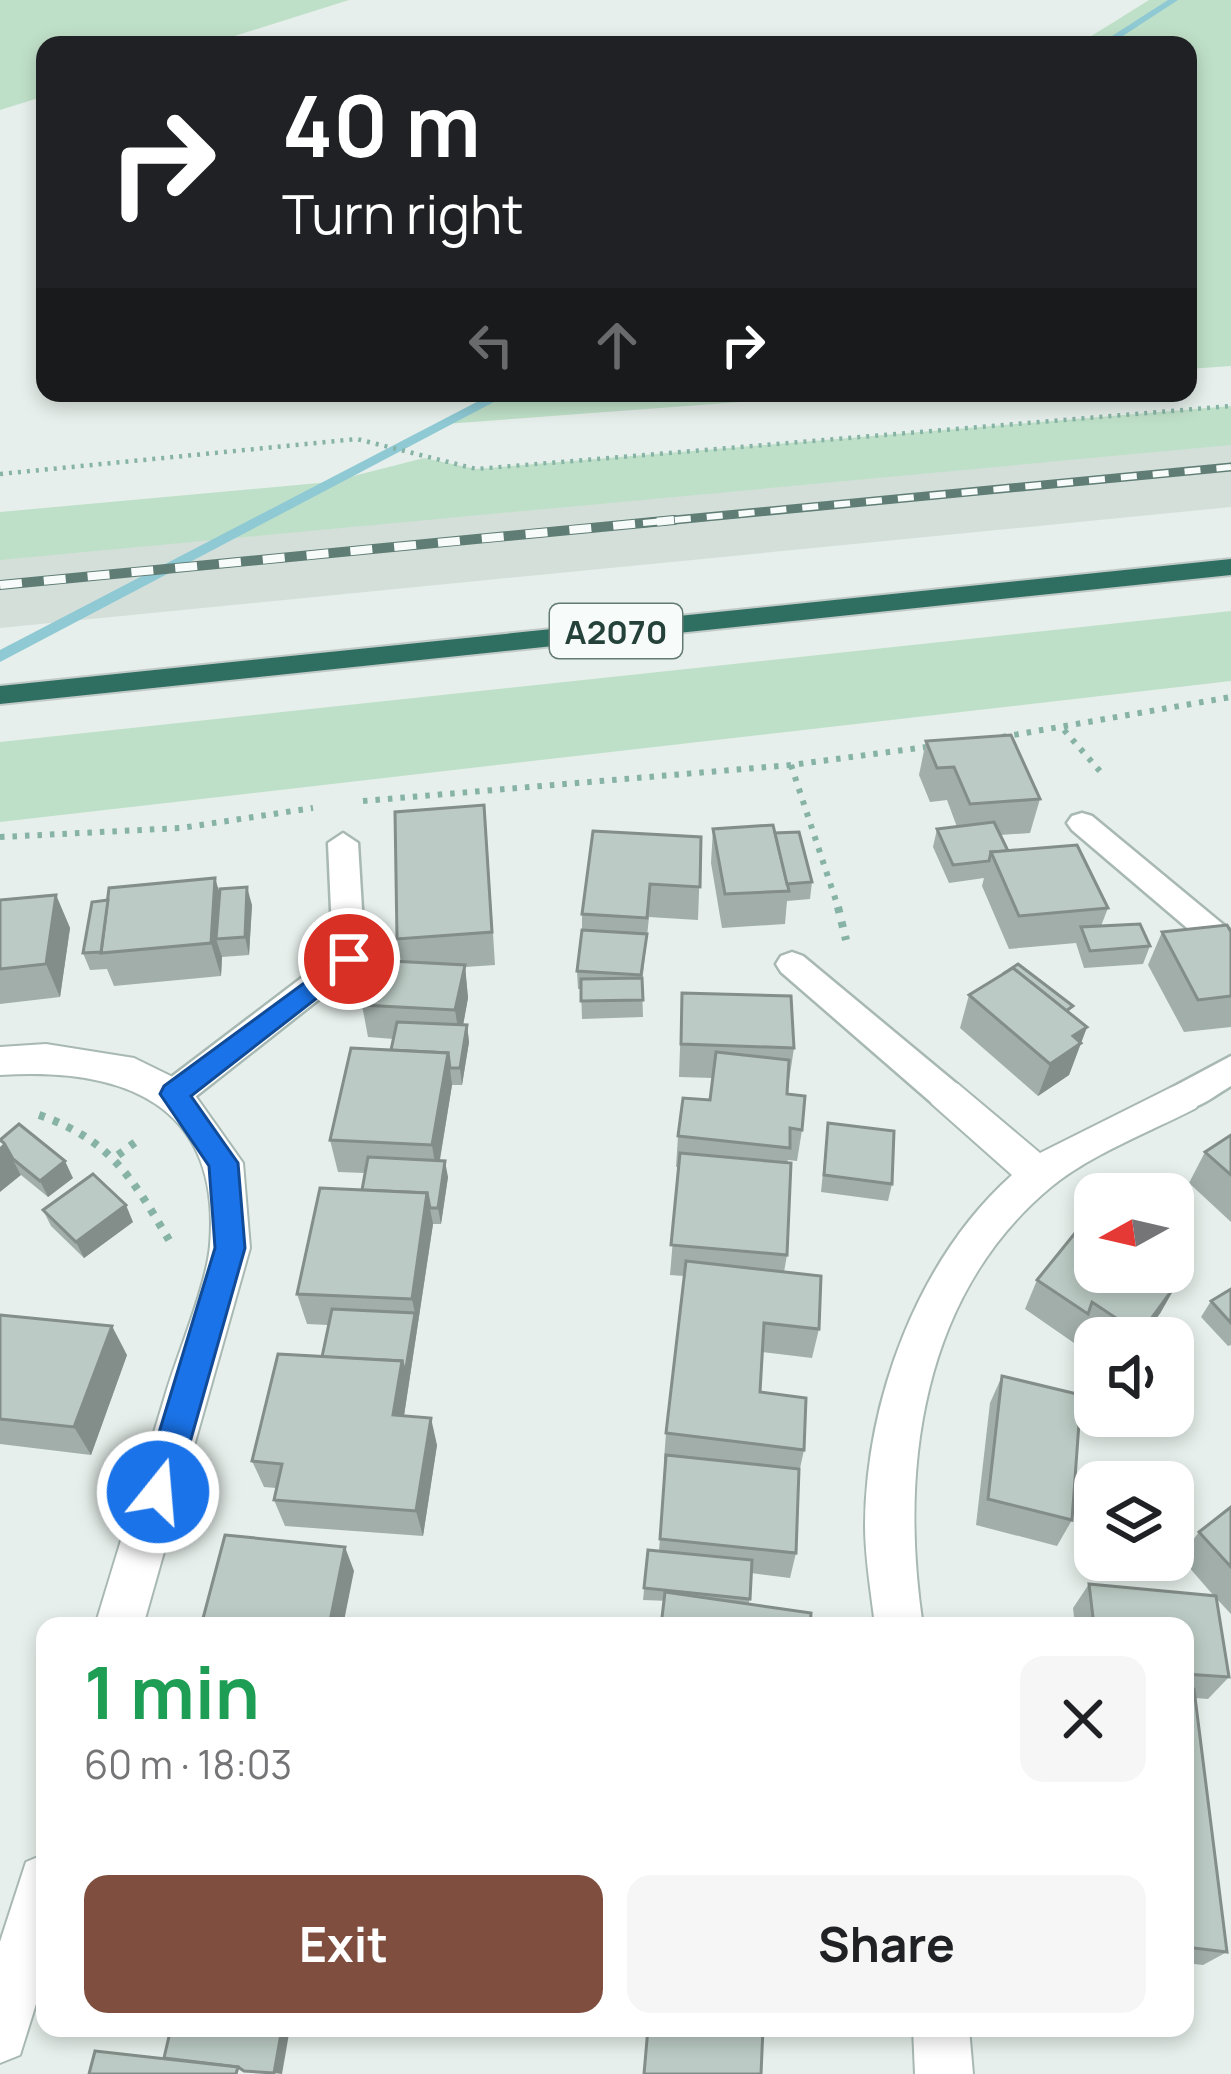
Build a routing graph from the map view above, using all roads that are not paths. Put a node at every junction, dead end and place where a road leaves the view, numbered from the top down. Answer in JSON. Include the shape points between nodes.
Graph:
{"nodes":[{"id":1,"x":1231,"y":567,"type":"edge"},
{"id":2,"x":0,"y":695,"type":"edge"},
{"id":3,"x":1082,"y":823,"type":"dead end"},
{"id":4,"x":343,"y":843,"type":"dead end"},
{"id":5,"x":1231,"y":948,"type":"edge"},
{"id":6,"x":792,"y":964,"type":"dead end"},
{"id":7,"x":0,"y":1061,"type":"edge"},
{"id":8,"x":1231,"y":1070,"type":"edge"},
{"id":9,"x":174,"y":1094,"type":"junction"},
{"id":10,"x":945,"y":1094,"type":"joint"},
{"id":11,"x":1183,"y":1098,"type":"joint"},
{"id":12,"x":1038,"y":1175,"type":"junction"},
{"id":13,"x":122,"y":1617,"type":"edge"},
{"id":14,"x":898,"y":1617,"type":"edge"},
{"id":15,"x":36,"y":1912,"type":"edge"},
{"id":16,"x":0,"y":2036,"type":"edge"},
{"id":17,"x":942,"y":2037,"type":"edge"},
{"id":18,"x":944,"y":2074,"type":"edge"}],
"edges":[{"from":1,"to":2,"type":"highway","number":"A2070"},
{"from":3,"to":5,"type":"lane"},
{"from":4,"to":9,"type":"lane","via":[[349,959]]},
{"from":6,"to":10,"type":"lane"},
{"from":7,"to":9,"type":"street","via":[[88,1063],[134,1072]]},
{"from":8,"to":11,"type":"lane"},
{"from":9,"to":13,"type":"street","via":[[224,1163],[230,1248]]},
{"from":10,"to":12,"type":"street"},
{"from":11,"to":12,"type":"street"},
{"from":12,"to":14,"type":"street","via":[[980,1237],[944,1293],[915,1363],[888,1518]]},
{"from":15,"to":16,"type":"street"},
{"from":17,"to":18,"type":"street"}]}
